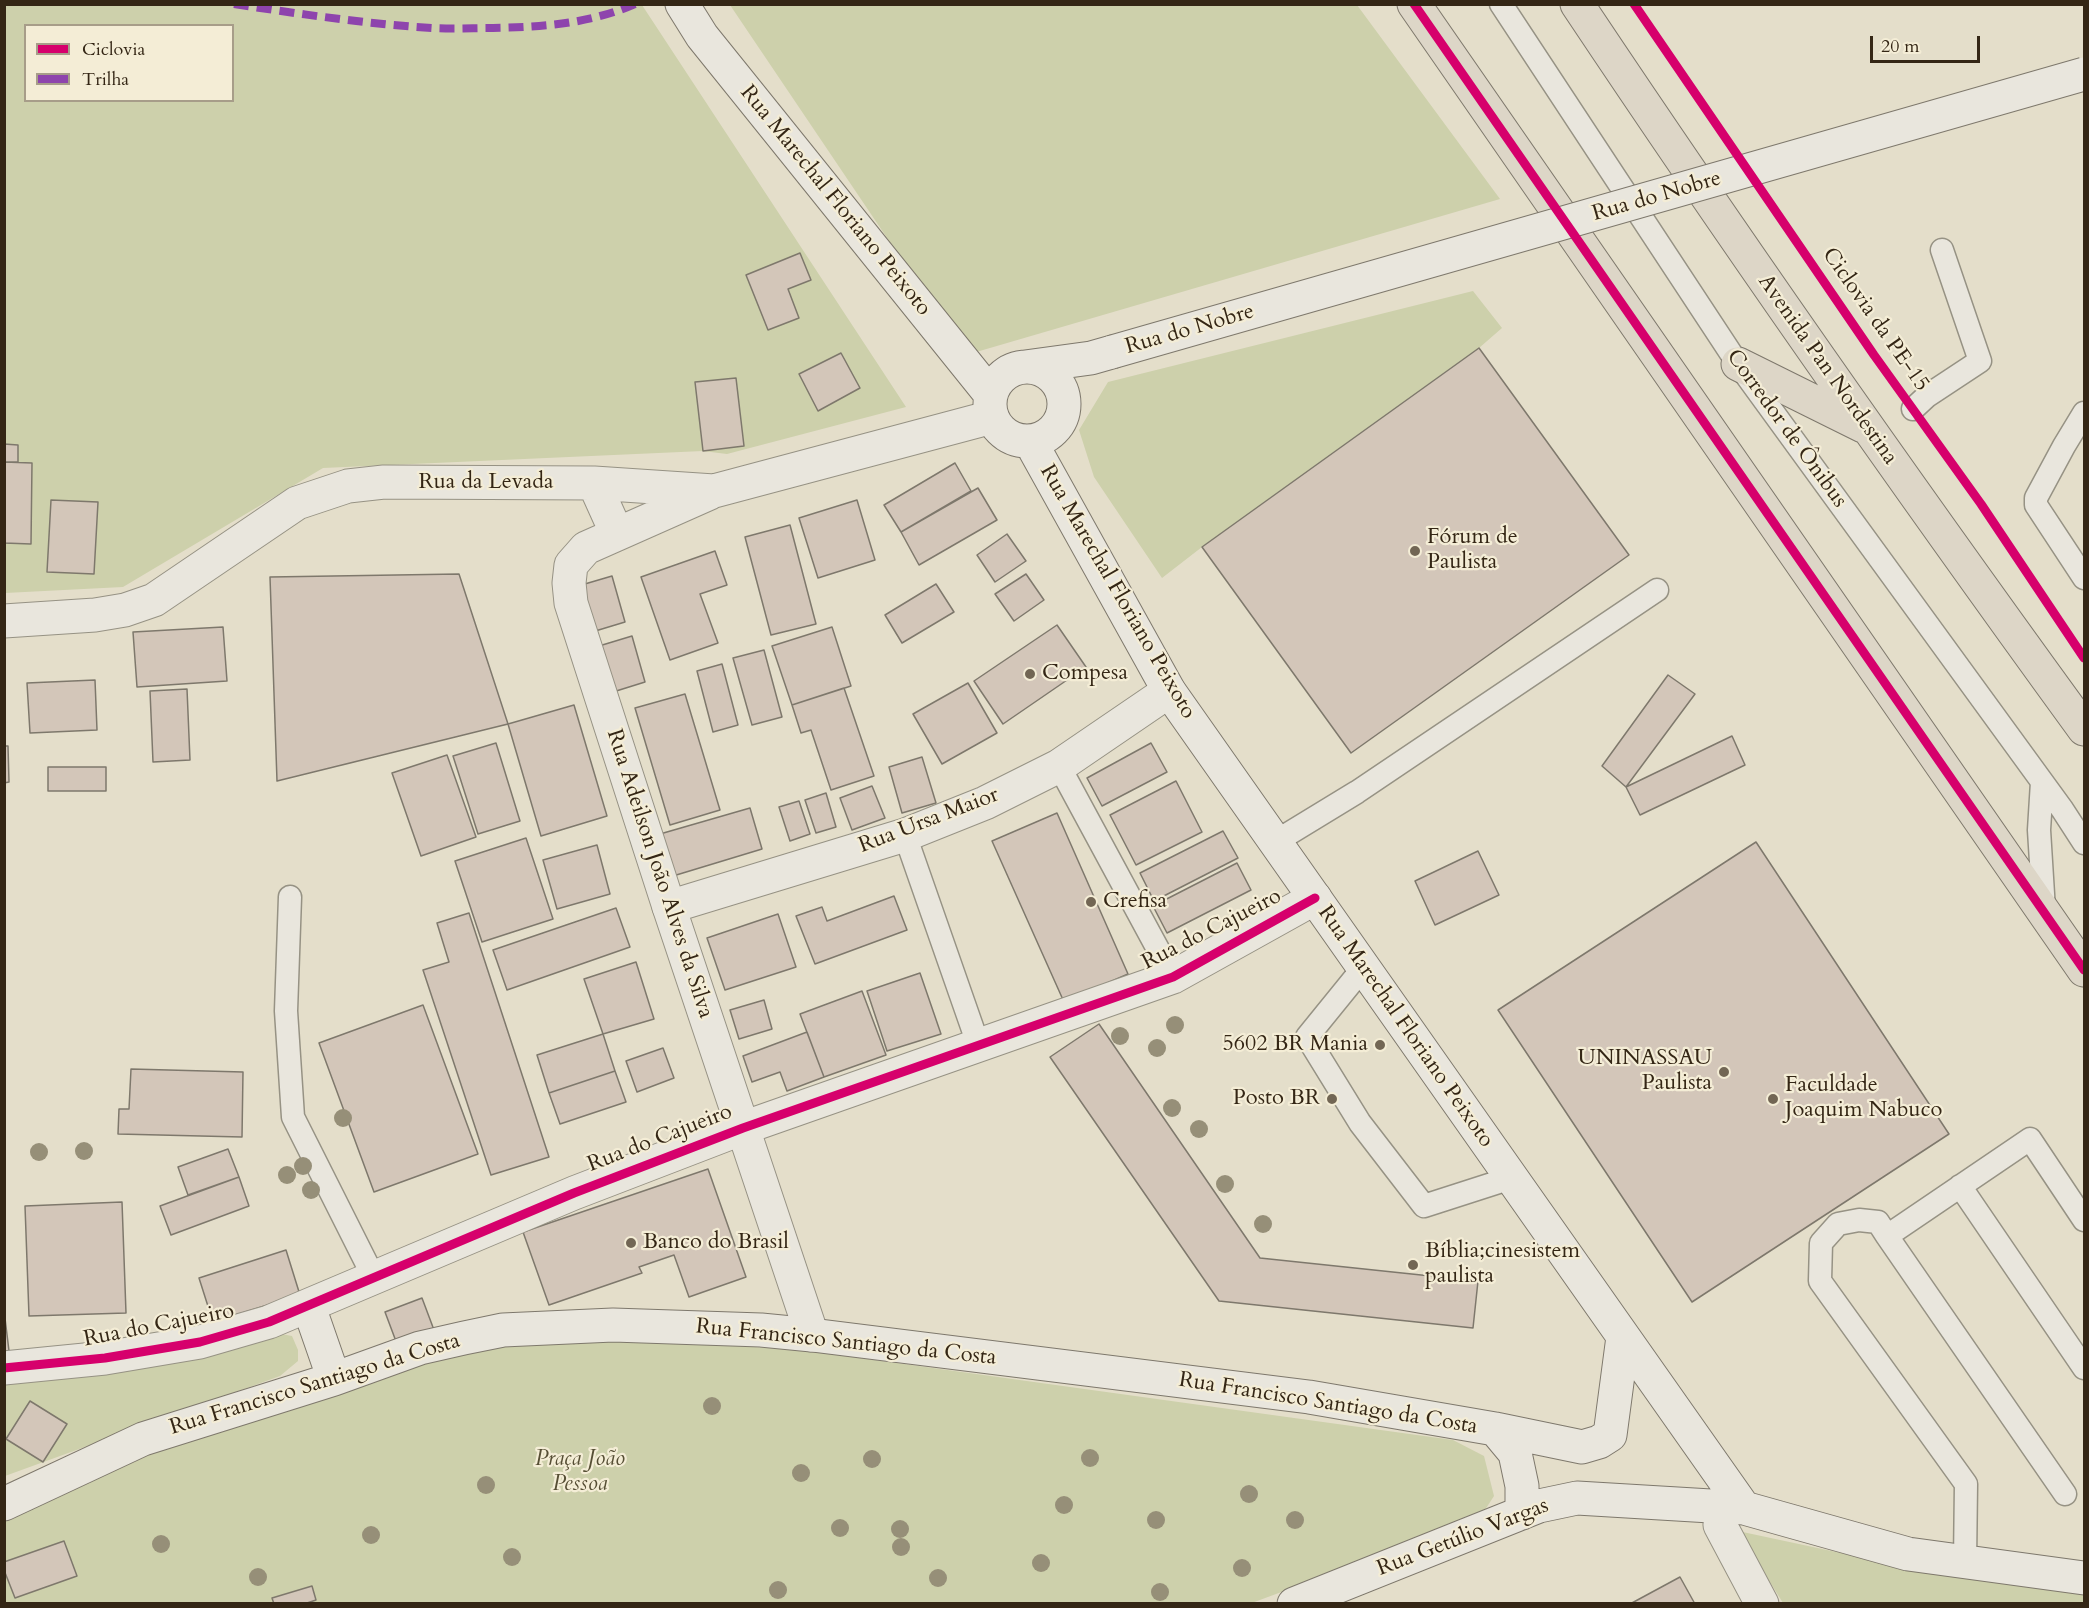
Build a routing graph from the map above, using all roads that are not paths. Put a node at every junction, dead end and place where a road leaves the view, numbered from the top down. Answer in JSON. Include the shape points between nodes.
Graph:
{"nodes":[{"id":1,"x":682,"y":4,"type":"edge"},
{"id":2,"x":1414,"y":4,"type":"edge"},
{"id":3,"x":1501,"y":4,"type":"edge"},
{"id":4,"x":1578,"y":4,"type":"edge"},
{"id":5,"x":2085,"y":74,"type":"edge"},
{"id":6,"x":1942,"y":250,"type":"dead end"},
{"id":7,"x":1101,"y":355,"type":"junction"},
{"id":8,"x":1738,"y":364,"type":"junction"},
{"id":9,"x":1025,"y":367,"type":"junction"},
{"id":10,"x":992,"y":406,"type":"junction"},
{"id":11,"x":1064,"y":408,"type":"junction"},
{"id":12,"x":1913,"y":409,"type":"dead end"},
{"id":13,"x":2085,"y":413,"type":"edge"},
{"id":14,"x":1867,"y":428,"type":"junction"},
{"id":15,"x":1030,"y":441,"type":"junction"},
{"id":16,"x":594,"y":483,"type":"junction"},
{"id":17,"x":714,"y":491,"type":"junction"},
{"id":18,"x":617,"y":534,"type":"junction"},
{"id":19,"x":2081,"y":565,"type":"edge"},
{"id":20,"x":1657,"y":590,"type":"dead end"},
{"id":21,"x":4,"y":621,"type":"edge"},
{"id":22,"x":1169,"y":691,"type":"junction"},
{"id":23,"x":2085,"y":729,"type":"edge"},
{"id":24,"x":1059,"y":766,"type":"junction"},
{"id":25,"x":2042,"y":783,"type":"junction"},
{"id":26,"x":905,"y":835,"type":"junction"},
{"id":27,"x":1275,"y":842,"type":"junction"},
{"id":28,"x":2085,"y":843,"type":"edge"},
{"id":29,"x":290,"y":897,"type":"dead end"},
{"id":30,"x":1315,"y":898,"type":"junction"},
{"id":31,"x":669,"y":907,"type":"junction"},
{"id":32,"x":2044,"y":911,"type":"junction"},
{"id":33,"x":1364,"y":968,"type":"junction"},
{"id":34,"x":2085,"y":970,"type":"edge"},
{"id":35,"x":1173,"y":977,"type":"junction"},
{"id":36,"x":978,"y":1044,"type":"junction"},
{"id":37,"x":743,"y":1128,"type":"junction"},
{"id":38,"x":1511,"y":1178,"type":"junction"},
{"id":39,"x":1960,"y":1186,"type":"junction"},
{"id":40,"x":2085,"y":1220,"type":"edge"},
{"id":41,"x":1887,"y":1236,"type":"junction"},
{"id":42,"x":374,"y":1278,"type":"junction"},
{"id":43,"x":309,"y":1307,"type":"junction"},
{"id":44,"x":812,"y":1335,"type":"junction"},
{"id":45,"x":1623,"y":1337,"type":"junction"},
{"id":46,"x":4,"y":1368,"type":"edge"},
{"id":47,"x":2085,"y":1368,"type":"edge"},
{"id":48,"x":334,"y":1379,"type":"junction"},
{"id":49,"x":1495,"y":1429,"type":"junction"},
{"id":50,"x":2065,"y":1494,"type":"dead end"},
{"id":51,"x":4,"y":1504,"type":"edge"},
{"id":52,"x":1734,"y":1508,"type":"junction"},
{"id":53,"x":1522,"y":1512,"type":"junction"},
{"id":54,"x":1965,"y":1562,"type":"junction"},
{"id":55,"x":2085,"y":1578,"type":"edge"},
{"id":56,"x":1308,"y":1601,"type":"edge"},
{"id":57,"x":1762,"y":1604,"type":"edge"}],
"edges":[{"from":1,"to":10,"type":"main road","name":"Rua Marechal Floriano Peixoto","via":[[702,36]]},
{"from":2,"to":32,"type":"highway"},
{"from":3,"to":8,"type":"lane","name":"Corredor de Ônibus"},
{"from":4,"to":14,"type":"highway","name":"Avenida Pan Nordestina"},
{"from":5,"to":7,"type":"main road","name":"Rua do Nobre","bridge":true},
{"from":6,"to":12,"type":"lane","via":[[1980,361]]},
{"from":7,"to":9,"type":"main road","name":"Rua do Nobre"},
{"from":7,"to":11,"type":"main road"},
{"from":8,"to":14,"type":"highway"},
{"from":8,"to":25,"type":"lane","name":"Corredor de Ônibus"},
{"from":9,"to":10,"type":"main road","name":"Rua do Nobre","via":[[1013,370],[995,384]]},
{"from":9,"to":11,"type":"main road","via":[[1038,369],[1058,384]]},
{"from":10,"to":15,"type":"main road","via":[[998,428],[1018,440]]},
{"from":10,"to":17,"type":"main road","name":"Rua da Levada"},
{"from":11,"to":15,"type":"main road","via":[[1053,430]]},
{"from":13,"to":19,"type":"lane","via":[[2036,498],[2036,505]]},
{"from":14,"to":23,"type":"highway","name":"Avenida Pan Nordestina"},
{"from":15,"to":22,"type":"main road","name":"Rua Marechal Floriano Peixoto"},
{"from":16,"to":17,"type":"main road","name":"Rua da Levada"},
{"from":16,"to":18,"type":"main road"},
{"from":16,"to":21,"type":"main road","name":"Rua da Levada","via":[[384,482],[348,486],[297,503],[154,600],[95,615]]},
{"from":17,"to":18,"type":"main road","name":"Rua Adeilson João Alves da Silva"},
{"from":18,"to":31,"type":"main road","name":"Rua Adeilson João Alves da Silva","via":[[586,548],[570,565],[570,603]]},
{"from":20,"to":27,"type":"lane","via":[[1358,792]]},
{"from":22,"to":24,"type":"main road","name":"Rua Ursa Maior"},
{"from":22,"to":27,"type":"main road","name":"Rua Marechal Floriano Peixoto"},
{"from":24,"to":26,"type":"main road","name":"Rua Ursa Maior","via":[[985,803]]},
{"from":24,"to":35,"type":"lane"},
{"from":25,"to":28,"type":"lane","name":"Corredor de Ônibus"},
{"from":25,"to":32,"type":"lane","via":[[2039,830]]},
{"from":26,"to":31,"type":"main road","name":"Rua Ursa Maior"},
{"from":26,"to":36,"type":"lane"},
{"from":27,"to":30,"type":"main road","name":"Rua Marechal Floriano Peixoto"},
{"from":29,"to":42,"type":"lane","via":[[286,1011],[293,1117]]},
{"from":30,"to":33,"type":"main road","name":"Rua Marechal Floriano Peixoto"},
{"from":30,"to":35,"type":"main road","name":"Rua do Cajueiro"},
{"from":31,"to":37,"type":"main road","name":"Rua Adeilson João Alves da Silva"},
{"from":32,"to":34,"type":"highway"},
{"from":33,"to":38,"type":"main road","name":"Rua Marechal Floriano Peixoto"},
{"from":33,"to":38,"type":"lane","via":[[1307,1037],[1360,1123],[1424,1206]]},
{"from":35,"to":36,"type":"main road","name":"Rua do Cajueiro"},
{"from":36,"to":37,"type":"main road","name":"Rua do Cajueiro"},
{"from":37,"to":42,"type":"main road","name":"Rua do Cajueiro","via":[[574,1193]]},
{"from":37,"to":44,"type":"main road","name":"Rua Adeilson João Alves da Silva"},
{"from":38,"to":45,"type":"main road","name":"Rua Marechal Floriano Peixoto"},
{"from":39,"to":40,"type":"lane","via":[[2030,1139]]},
{"from":39,"to":41,"type":"lane"},
{"from":39,"to":47,"type":"lane"},
{"from":41,"to":50,"type":"lane"},
{"from":41,"to":54,"type":"lane","via":[[1878,1222],[1838,1224],[1821,1243],[1820,1281],[1966,1484]]},
{"from":42,"to":43,"type":"main road","name":"Rua do Cajueiro"},
{"from":43,"to":46,"type":"main road","name":"Rua do Cajueiro","via":[[200,1342],[105,1358]]},
{"from":43,"to":48,"type":"main road"},
{"from":44,"to":48,"type":"main road","name":"Rua Francisco Santiago da Costa","via":[[613,1325],[503,1330],[420,1348]]},
{"from":44,"to":49,"type":"main road","name":"Rua Francisco Santiago da Costa","via":[[1309,1398]]},
{"from":45,"to":49,"type":"main road","name":"Rua Francisco Santiago da Costa","via":[[1610,1435],[1582,1447]]},
{"from":45,"to":52,"type":"main road","name":"Rua Marechal Floriano Peixoto"},
{"from":48,"to":51,"type":"main road","name":"Rua Francisco Santiago da Costa","via":[[143,1439]]},
{"from":49,"to":53,"type":"main road","via":[[1515,1453],[1522,1486]]},
{"from":52,"to":53,"type":"main road","name":"Rua Getúlio Vargas","via":[[1576,1498]]},
{"from":52,"to":54,"type":"main road","via":[[1908,1554]]},
{"from":52,"to":57,"type":"main road","via":[[1720,1525]]},
{"from":53,"to":56,"type":"main road","name":"Rua Getúlio Vargas"},
{"from":54,"to":55,"type":"main road"}]}
